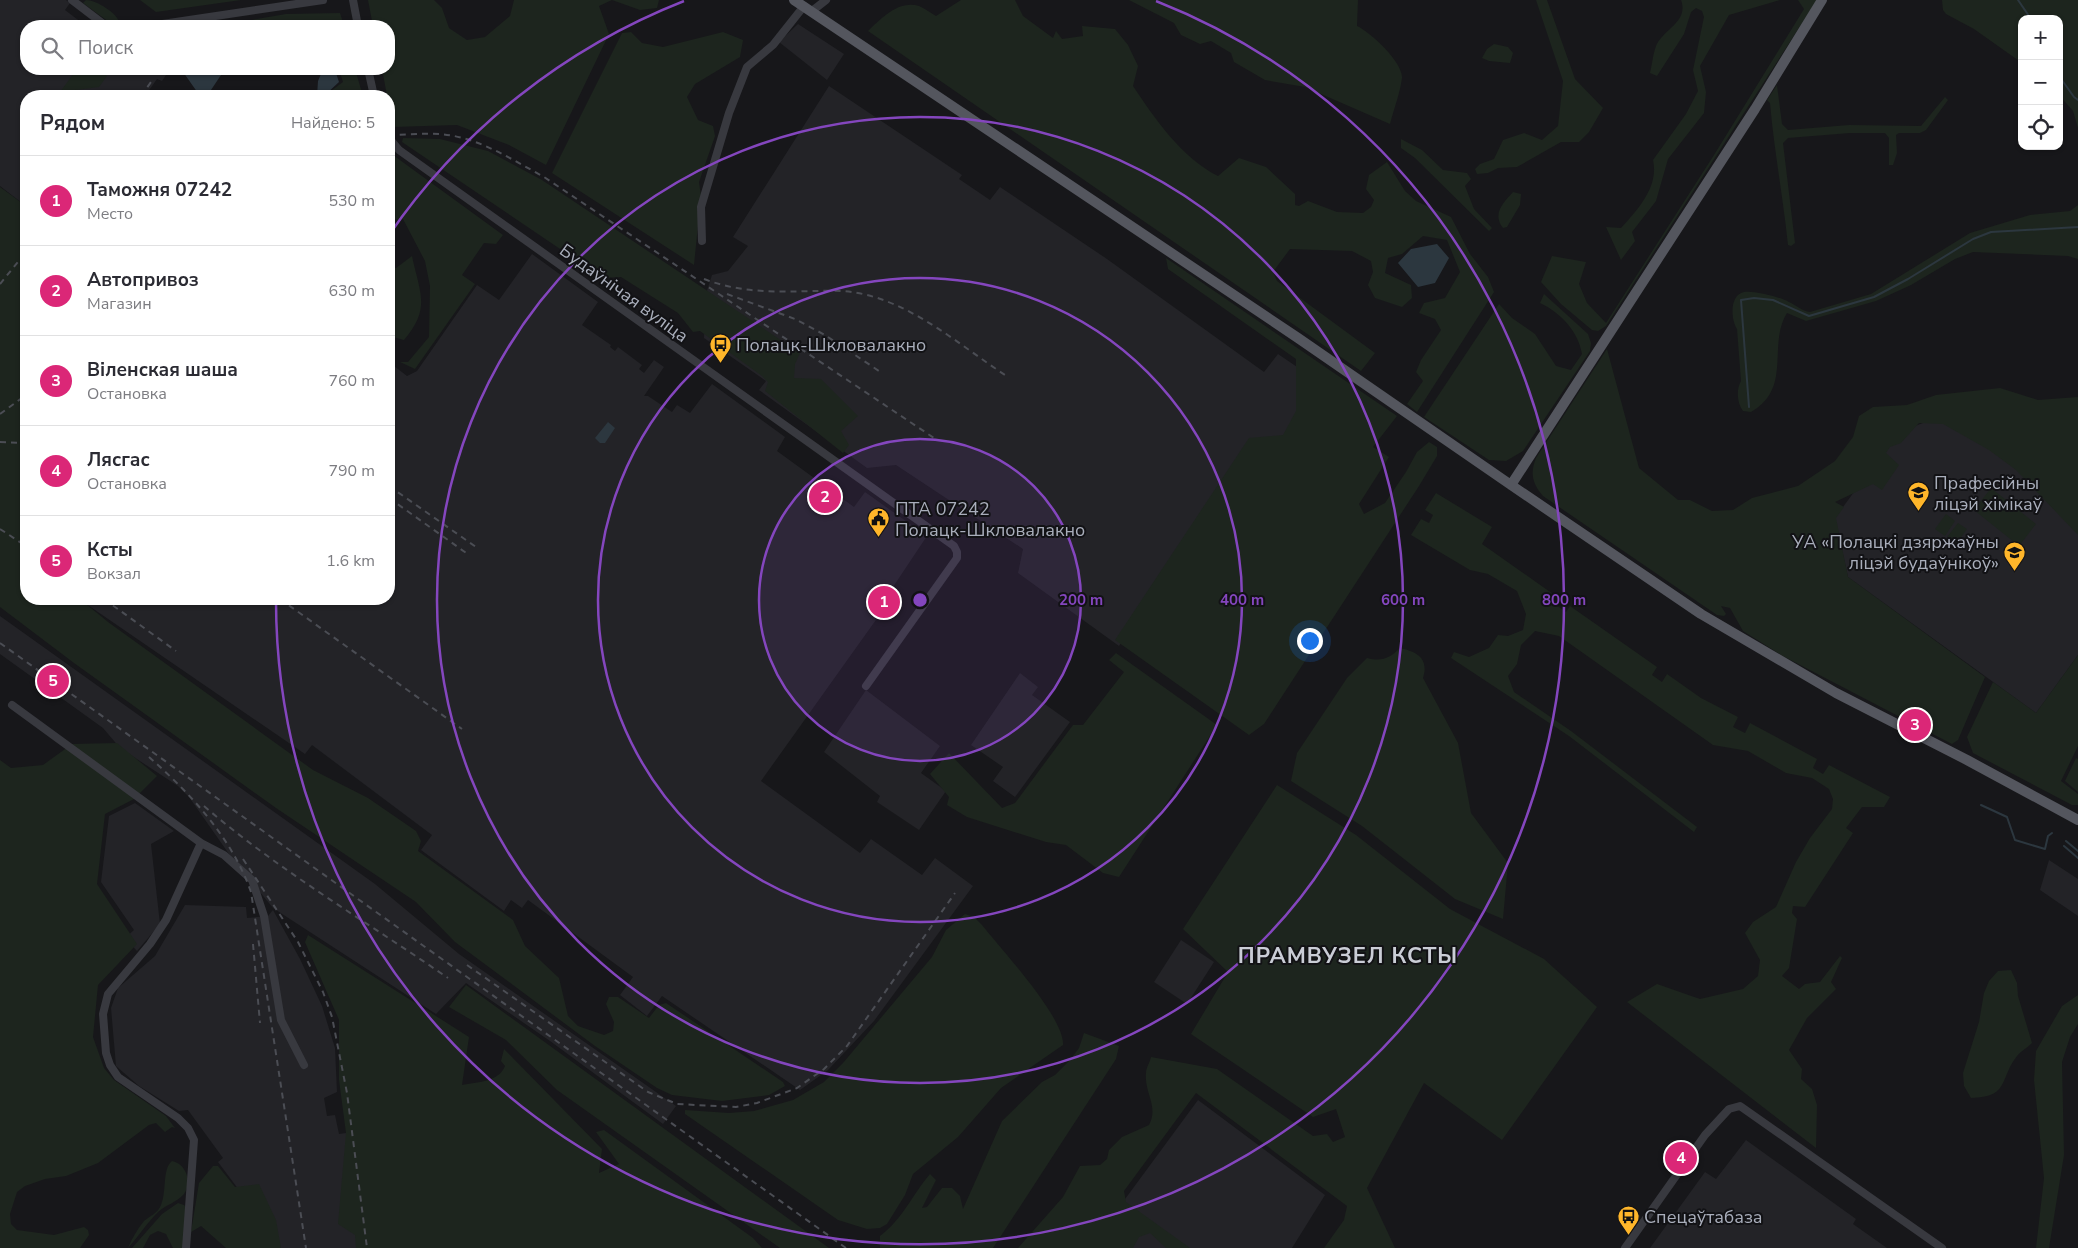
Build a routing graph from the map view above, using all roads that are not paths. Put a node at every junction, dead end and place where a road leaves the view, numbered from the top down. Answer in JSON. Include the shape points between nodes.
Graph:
{"nodes":[{"id":1,"x":72,"y":0,"type":"edge"},
{"id":2,"x":323,"y":0,"type":"edge"},
{"id":3,"x":353,"y":0,"type":"edge"},
{"id":4,"x":794,"y":0,"type":"edge"},
{"id":5,"x":826,"y":0,"type":"edge"},
{"id":6,"x":1822,"y":0,"type":"edge"},
{"id":7,"x":808,"y":9,"type":"junction"},
{"id":8,"x":98,"y":20,"type":"edge"},
{"id":9,"x":189,"y":20,"type":"edge"},
{"id":10,"x":357,"y":20,"type":"edge"},
{"id":11,"x":369,"y":75,"type":"edge"},
{"id":12,"x":373,"y":90,"type":"edge"},
{"id":13,"x":395,"y":145,"type":"edge"},
{"id":14,"x":702,"y":241,"type":"dead end"},
{"id":15,"x":1511,"y":485,"type":"junction"},
{"id":16,"x":866,"y":686,"type":"dead end"},
{"id":17,"x":12,"y":705,"type":"dead end"},
{"id":18,"x":2078,"y":820,"type":"edge"},
{"id":19,"x":201,"y":843,"type":"junction"},
{"id":20,"x":304,"y":1065,"type":"dead end"},
{"id":21,"x":186,"y":1248,"type":"edge"},
{"id":22,"x":1625,"y":1248,"type":"edge"},
{"id":23,"x":1942,"y":1248,"type":"edge"}],
"edges":[{"from":1,"to":8,"type":"street"},
{"from":2,"to":9,"type":"street"},
{"from":3,"to":10,"type":"street"},
{"from":4,"to":7,"type":"main road"},
{"from":5,"to":7,"type":"street"},
{"from":6,"to":15,"type":"main road"},
{"from":7,"to":14,"type":"street","via":[[747,67],[729,113],[701,207]]},
{"from":7,"to":15,"type":"main road"},
{"from":11,"to":12,"type":"street"},
{"from":13,"to":16,"type":"street","name":"Будаўнічая вуліца","via":[[954,546],[957,552],[955,561]]},
{"from":15,"to":18,"type":"main road","via":[[1701,614],[1778,660]]},
{"from":17,"to":19,"type":"street"},
{"from":19,"to":20,"type":"street","via":[[224,855],[252,880],[264,916],[281,1020]]},
{"from":19,"to":21,"type":"street","via":[[166,920],[108,994],[102,1014],[106,1053],[118,1077],[178,1118],[194,1140]]},
{"from":22,"to":23,"type":"street","via":[[1704,1136],[1729,1110],[1740,1106]]}]}
